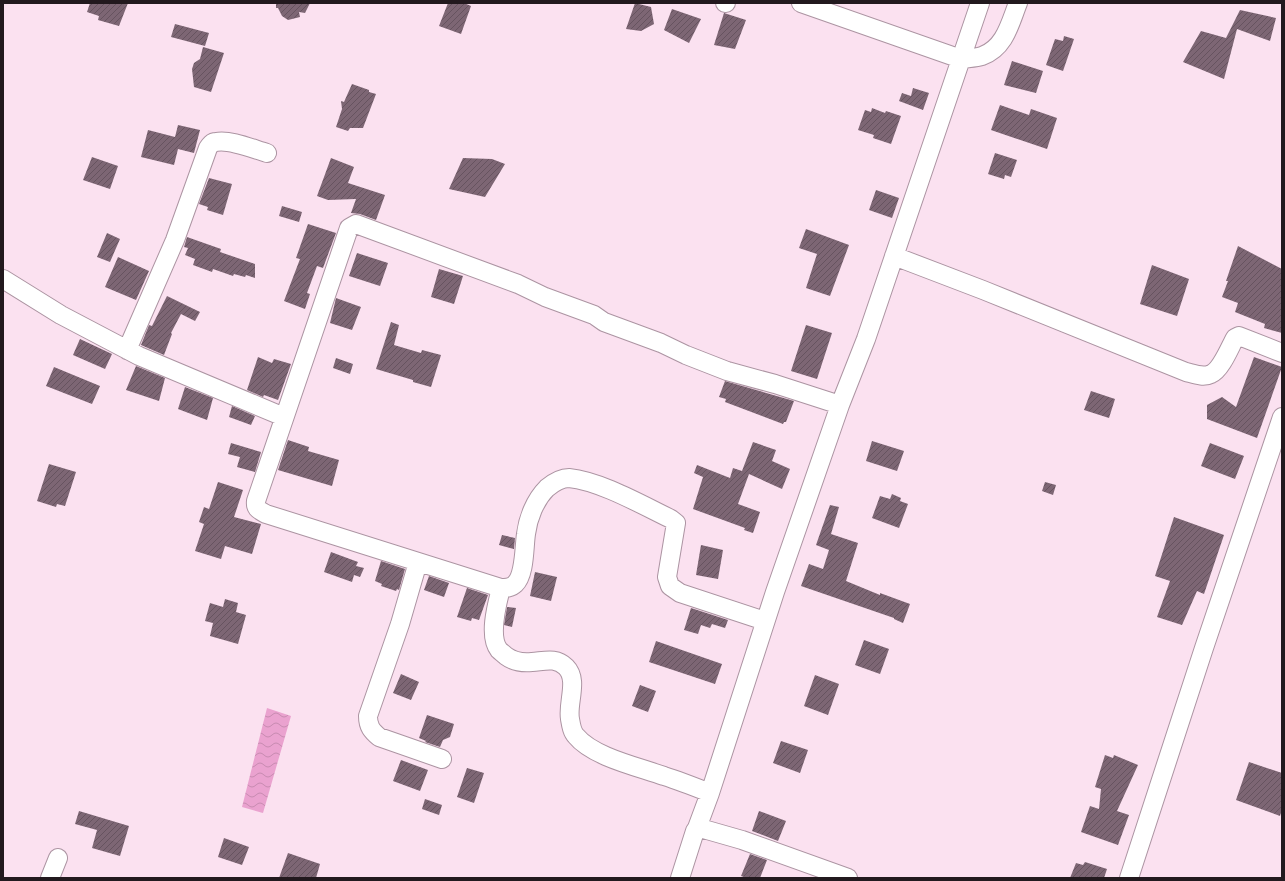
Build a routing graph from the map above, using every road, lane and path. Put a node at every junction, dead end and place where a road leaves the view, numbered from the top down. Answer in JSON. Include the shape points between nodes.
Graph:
{"nodes":[{"id":1,"x":801,"y":3,"type":"edge"},
{"id":2,"x":980,"y":3,"type":"edge"},
{"id":3,"x":1018,"y":3,"type":"edge"},
{"id":4,"x":961,"y":59,"type":"junction"},
{"id":5,"x":267,"y":153,"type":"dead end"},
{"id":6,"x":894,"y":256,"type":"junction"},
{"id":7,"x":3,"y":279,"type":"edge"},
{"id":8,"x":128,"y":350,"type":"junction"},
{"id":9,"x":1282,"y":353,"type":"edge"},
{"id":10,"x":840,"y":406,"type":"junction"},
{"id":11,"x":284,"y":417,"type":"junction"},
{"id":12,"x":1282,"y":417,"type":"edge"},
{"id":13,"x":418,"y":562,"type":"junction"},
{"id":14,"x":501,"y":588,"type":"junction"},
{"id":15,"x":765,"y":621,"type":"junction"},
{"id":16,"x":442,"y":758,"type":"dead end"},
{"id":17,"x":710,"y":793,"type":"junction"},
{"id":18,"x":697,"y":828,"type":"junction"},
{"id":19,"x":58,"y":858,"type":"dead end"},
{"id":20,"x":50,"y":878,"type":"edge"},
{"id":21,"x":680,"y":878,"type":"edge"},
{"id":22,"x":848,"y":878,"type":"edge"},
{"id":23,"x":1129,"y":878,"type":"edge"}],
"edges":[{"from":1,"to":4,"type":"street"},
{"from":2,"to":4,"type":"street"},
{"from":3,"to":4,"type":"street","via":[[1003,39],[995,50],[982,56]]},
{"from":4,"to":6,"type":"street"},
{"from":5,"to":8,"type":"street","via":[[227,141],[216,142],[208,148],[175,240]]},
{"from":6,"to":9,"type":"street","via":[[1186,372],[1203,376],[1212,374],[1220,366],[1235,338],[1239,336]]},
{"from":6,"to":10,"type":"street"},
{"from":7,"to":8,"type":"street","via":[[61,315]]},
{"from":8,"to":11,"type":"street"},
{"from":10,"to":11,"type":"street","via":[[727,371],[604,322],[594,315],[518,284],[356,224],[349,228]]},
{"from":10,"to":15,"type":"street"},
{"from":11,"to":13,"type":"street","via":[[256,501],[255,506],[258,510]]},
{"from":12,"to":23,"type":"street"},
{"from":13,"to":14,"type":"street"},
{"from":13,"to":16,"type":"street","via":[[400,624],[368,716],[368,725],[380,737]]},
{"from":14,"to":15,"type":"street","via":[[509,588],[516,584],[520,575],[530,515],[541,494],[553,483],[567,478],[594,484],[671,519],[676,523],[667,577],[670,586],[680,593]]},
{"from":14,"to":17,"type":"street","via":[[494,638],[499,650],[510,659],[522,663],[558,660],[566,667],[573,680],[569,712],[571,724],[574,735],[580,741],[616,760]]},
{"from":15,"to":17,"type":"street"},
{"from":17,"to":18,"type":"street"},
{"from":18,"to":21,"type":"street"},
{"from":18,"to":22,"type":"street","via":[[742,840]]},
{"from":19,"to":20,"type":"street"}]}
